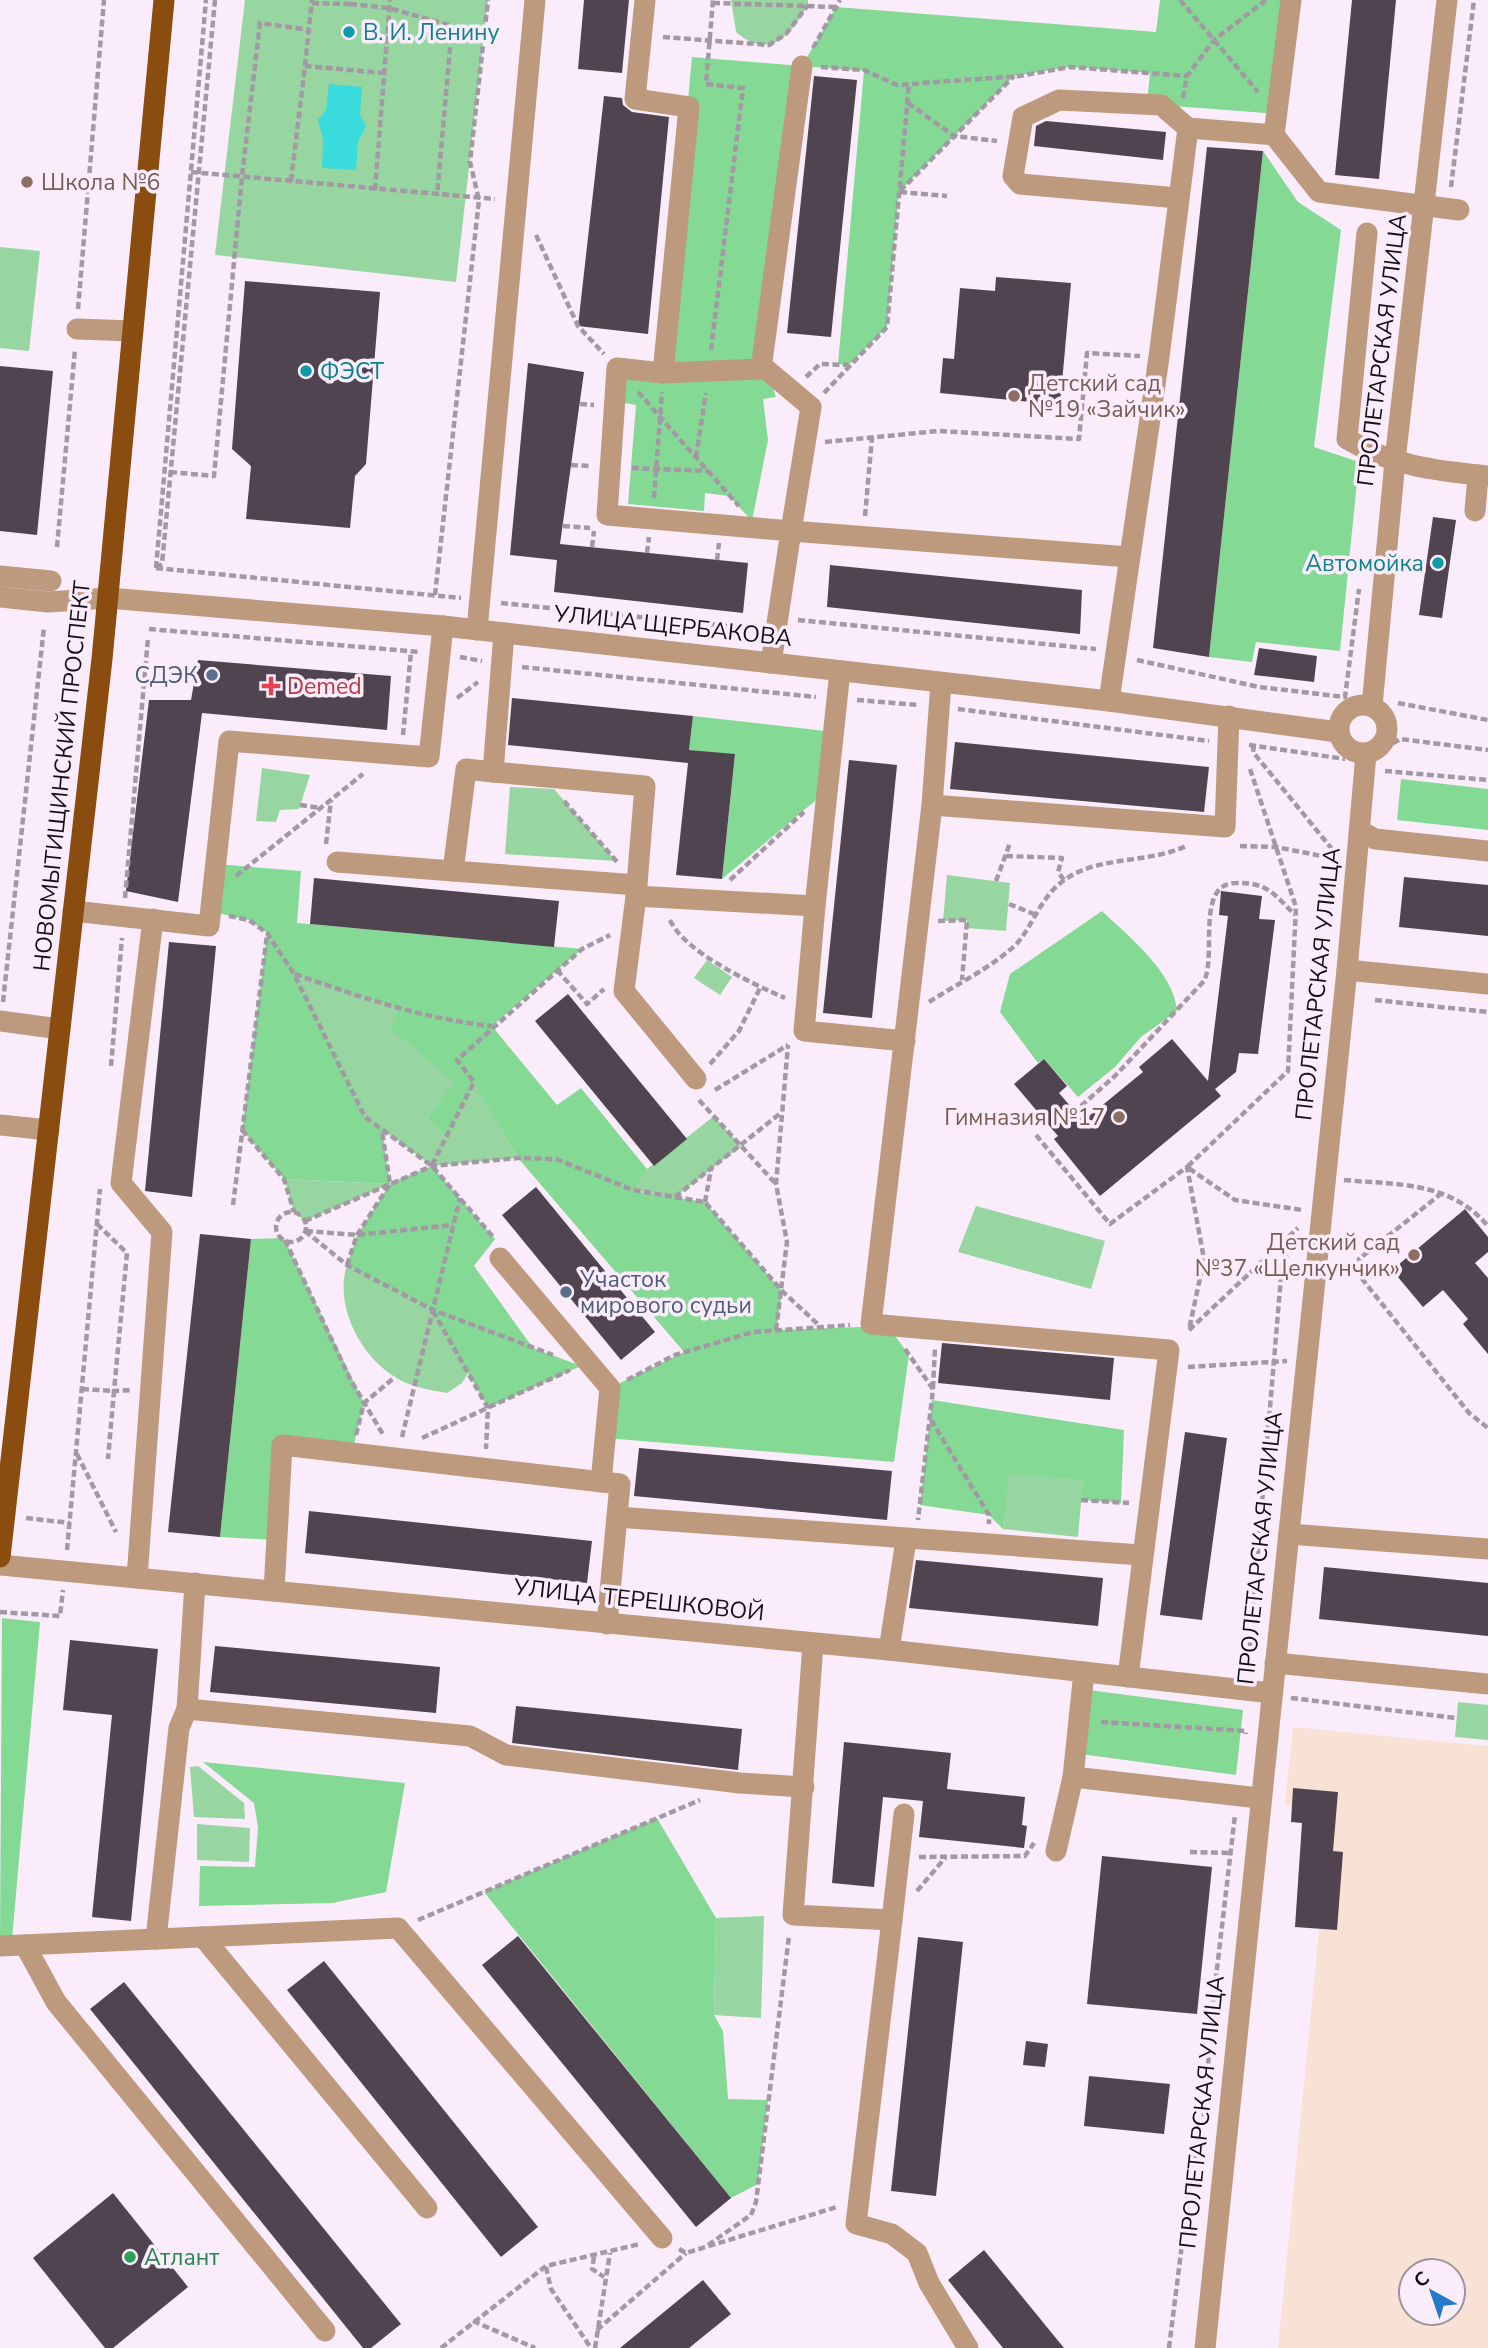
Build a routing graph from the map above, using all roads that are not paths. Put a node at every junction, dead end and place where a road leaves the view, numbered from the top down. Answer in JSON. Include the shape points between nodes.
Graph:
{"nodes":[{"id":1,"x":164,"y":0,"type":"edge"},
{"id":2,"x":535,"y":0,"type":"edge"},
{"id":3,"x":645,"y":0,"type":"edge"},
{"id":4,"x":1291,"y":0,"type":"edge"},
{"id":5,"x":1447,"y":0,"type":"edge"},
{"id":6,"x":802,"y":66,"type":"road end"},
{"id":7,"x":1276,"y":124,"type":"junction"},
{"id":8,"x":1188,"y":128,"type":"junction"},
{"id":9,"x":1178,"y":198,"type":"junction"},
{"id":10,"x":1426,"y":205,"type":"junction"},
{"id":11,"x":1459,"y":210,"type":"dead end"},
{"id":12,"x":1367,"y":233,"type":"dead end"},
{"id":13,"x":77,"y":328,"type":"road end"},
{"id":14,"x":133,"y":331,"type":"junction"},
{"id":15,"x":761,"y":369,"type":"junction"},
{"id":16,"x":663,"y":373,"type":"junction"},
{"id":17,"x":1395,"y":461,"type":"junction"},
{"id":18,"x":1483,"y":475,"type":"edge"},
{"id":19,"x":1475,"y":511,"type":"dead end"},
{"id":20,"x":791,"y":531,"type":"junction"},
{"id":21,"x":1129,"y":557,"type":"junction"},
{"id":22,"x":0,"y":576,"type":"edge"},
{"id":23,"x":51,"y":581,"type":"dead end"},
{"id":24,"x":0,"y":597,"type":"edge"},
{"id":25,"x":108,"y":598,"type":"junction"},
{"id":26,"x":443,"y":626,"type":"junction"},
{"id":27,"x":477,"y":630,"type":"junction"},
{"id":28,"x":504,"y":633,"type":"junction"},
{"id":29,"x":771,"y":663,"type":"junction"},
{"id":30,"x":840,"y":671,"type":"junction"},
{"id":31,"x":941,"y":683,"type":"junction"},
{"id":32,"x":1109,"y":701,"type":"junction"},
{"id":33,"x":1372,"y":706,"type":"junction"},
{"id":34,"x":1229,"y":716,"type":"junction"},
{"id":35,"x":1338,"y":732,"type":"junction"},
{"id":36,"x":1376,"y":756,"type":"junction"},
{"id":37,"x":493,"y":772,"type":"junction"},
{"id":38,"x":932,"y":805,"type":"junction"},
{"id":39,"x":1360,"y":831,"type":"junction"},
{"id":40,"x":1488,"y":851,"type":"edge"},
{"id":41,"x":331,"y":855,"type":"road end"},
{"id":42,"x":453,"y":872,"type":"junction"},
{"id":43,"x":636,"y":890,"type":"junction"},
{"id":44,"x":815,"y":906,"type":"junction"},
{"id":45,"x":73,"y":911,"type":"junction"},
{"id":46,"x":153,"y":919,"type":"junction"},
{"id":47,"x":1347,"y":970,"type":"junction"},
{"id":48,"x":1488,"y":984,"type":"edge"},
{"id":49,"x":0,"y":1021,"type":"edge"},
{"id":50,"x":60,"y":1029,"type":"junction"},
{"id":51,"x":905,"y":1041,"type":"junction"},
{"id":52,"x":698,"y":1090,"type":"road end"},
{"id":53,"x":0,"y":1125,"type":"edge"},
{"id":54,"x":49,"y":1130,"type":"junction"},
{"id":55,"x":500,"y":1258,"type":"road end"},
{"id":56,"x":601,"y":1482,"type":"junction"},
{"id":57,"x":617,"y":1517,"type":"junction"},
{"id":58,"x":1289,"y":1534,"type":"junction"},
{"id":59,"x":906,"y":1540,"type":"junction"},
{"id":60,"x":1488,"y":1549,"type":"edge"},
{"id":61,"x":1141,"y":1555,"type":"junction"},
{"id":62,"x":0,"y":1557,"type":"edge"},
{"id":63,"x":0,"y":1565,"type":"edge"},
{"id":64,"x":137,"y":1578,"type":"junction"},
{"id":65,"x":195,"y":1583,"type":"junction"},
{"id":66,"x":274,"y":1591,"type":"junction"},
{"id":67,"x":607,"y":1624,"type":"junction"},
{"id":68,"x":813,"y":1643,"type":"junction"},
{"id":69,"x":890,"y":1650,"type":"junction"},
{"id":70,"x":1280,"y":1661,"type":"junction"},
{"id":71,"x":1084,"y":1672,"type":"junction"},
{"id":72,"x":1128,"y":1677,"type":"junction"},
{"id":73,"x":1488,"y":1684,"type":"edge"},
{"id":74,"x":1272,"y":1692,"type":"junction"},
{"id":75,"x":187,"y":1709,"type":"junction"},
{"id":76,"x":1073,"y":1777,"type":"junction"},
{"id":77,"x":804,"y":1787,"type":"junction"},
{"id":78,"x":1259,"y":1798,"type":"junction"},
{"id":79,"x":904,"y":1814,"type":"dead end"},
{"id":80,"x":1058,"y":1842,"type":"road end"},
{"id":81,"x":892,"y":1920,"type":"junction"},
{"id":82,"x":203,"y":1937,"type":"junction"},
{"id":83,"x":156,"y":1939,"type":"junction"},
{"id":84,"x":25,"y":1945,"type":"junction"},
{"id":85,"x":0,"y":1946,"type":"edge"},
{"id":86,"x":427,"y":2208,"type":"dead end"},
{"id":87,"x":662,"y":2238,"type":"road end"},
{"id":88,"x":325,"y":2331,"type":"dead end"},
{"id":89,"x":968,"y":2348,"type":"edge"},
{"id":90,"x":1205,"y":2348,"type":"edge"}],
"edges":[{"from":1,"to":14,"type":"main road","name":"НОВОМЫТИЩИНСКИЙ ПРОСПЕКТ"},
{"from":2,"to":27,"type":"street"},
{"from":3,"to":16,"type":"street","via":[[635,99],[689,107]]},
{"from":4,"to":7,"type":"street"},
{"from":5,"to":10,"type":"street","name":"ПРОЛЕТАРСКАЯ УЛИЦА"},
{"from":6,"to":15,"type":"street"},
{"from":7,"to":8,"type":"street"},
{"from":7,"to":10,"type":"street","via":[[1319,192]]},
{"from":8,"to":9,"type":"street"},
{"from":8,"to":9,"type":"street","via":[[1161,105],[1059,100],[1023,117],[1013,177],[1020,184]]},
{"from":9,"to":21,"type":"street","via":[[1160,357]]},
{"from":10,"to":11,"type":"street"},
{"from":10,"to":17,"type":"street","name":"ПРОЛЕТАРСКАЯ УЛИЦА"},
{"from":12,"to":17,"type":"street","via":[[1347,439]]},
{"from":13,"to":14,"type":"street"},
{"from":14,"to":25,"type":"main road","name":"НОВОМЫТИЩИНСКИЙ ПРОСПЕКТ"},
{"from":15,"to":16,"type":"street"},
{"from":15,"to":20,"type":"street","via":[[811,407]]},
{"from":16,"to":20,"type":"street","via":[[617,368],[607,515]]},
{"from":17,"to":18,"type":"street","via":[[1427,470]]},
{"from":17,"to":33,"type":"street","name":"ПРОЛЕТАРСКАЯ УЛИЦА"},
{"from":18,"to":19,"type":"street"},
{"from":20,"to":21,"type":"street"},
{"from":20,"to":29,"type":"street"},
{"from":21,"to":32,"type":"street"},
{"from":22,"to":23,"type":"street"},
{"from":24,"to":25,"type":"street","name":"УЛИЦА ЩЕРБАКОВА","via":[[48,602]]},
{"from":25,"to":26,"type":"street","name":"УЛИЦА ЩЕРБАКОВА"},
{"from":25,"to":45,"type":"main road","name":"НОВОМЫТИЩИНСКИЙ ПРОСПЕКТ"},
{"from":26,"to":27,"type":"street","name":"УЛИЦА ЩЕРБАКОВА"},
{"from":26,"to":46,"type":"street","via":[[429,757],[395,749],[229,741],[209,926]]},
{"from":27,"to":28,"type":"street","name":"УЛИЦА ЩЕРБАКОВА"},
{"from":28,"to":29,"type":"street","name":"УЛИЦА ЩЕРБАКОВА"},
{"from":28,"to":37,"type":"street"},
{"from":29,"to":30,"type":"street","name":"УЛИЦА ЩЕРБАКОВА"},
{"from":30,"to":31,"type":"street","name":"УЛИЦА ЩЕРБАКОВА"},
{"from":30,"to":44,"type":"street"},
{"from":31,"to":32,"type":"street","name":"УЛИЦА ЩЕРБАКОВА"},
{"from":31,"to":38,"type":"street"},
{"from":32,"to":34,"type":"street","name":"УЛИЦА ЩЕРБАКОВА"},
{"from":33,"to":35,"type":"street","via":[[1348,709]]},
{"from":33,"to":36,"type":"street","via":[[1382,713],[1387,732]]},
{"from":34,"to":35,"type":"street","name":"УЛИЦА ЩЕРБАКОВА"},
{"from":34,"to":38,"type":"street","via":[[1225,827]]},
{"from":35,"to":36,"type":"street","via":[[1351,751]]},
{"from":36,"to":39,"type":"street","name":"ПРОЛЕТАРСКАЯ УЛИЦА"},
{"from":37,"to":42,"type":"street","via":[[466,769]]},
{"from":37,"to":43,"type":"street","via":[[645,786]]},
{"from":38,"to":51,"type":"street"},
{"from":39,"to":40,"type":"street","via":[[1376,839]]},
{"from":39,"to":47,"type":"street","name":"ПРОЛЕТАРСКАЯ УЛИЦА"},
{"from":41,"to":42,"type":"street"},
{"from":42,"to":43,"type":"street"},
{"from":43,"to":44,"type":"street","via":[[670,898]]},
{"from":43,"to":52,"type":"street","via":[[624,991]]},
{"from":44,"to":51,"type":"street","via":[[805,1006],[796,1038]]},
{"from":45,"to":46,"type":"street"},
{"from":45,"to":50,"type":"main road","name":"НОВОМЫТИЩИНСКИЙ ПРОСПЕКТ"},
{"from":46,"to":64,"type":"street","via":[[121,1184],[162,1232]]},
{"from":47,"to":48,"type":"street"},
{"from":47,"to":58,"type":"street","name":"ПРОЛЕТАРСКАЯ УЛИЦА","via":[[1331,1180],[1306,1360]]},
{"from":49,"to":50,"type":"street"},
{"from":50,"to":54,"type":"main road","name":"НОВОМЫТИЩИНСКИЙ ПРОСПЕКТ"},
{"from":51,"to":61,"type":"street","via":[[880,1325],[1167,1359]]},
{"from":53,"to":54,"type":"street"},
{"from":54,"to":62,"type":"main road","name":"НОВОМЫТИЩИНСКИЙ ПРОСПЕКТ"},
{"from":55,"to":56,"type":"street","via":[[584,1364],[610,1388]]},
{"from":56,"to":57,"type":"street","via":[[620,1484]]},
{"from":56,"to":66,"type":"street","via":[[398,1453],[282,1445]]},
{"from":57,"to":59,"type":"street"},
{"from":57,"to":67,"type":"street"},
{"from":58,"to":60,"type":"street"},
{"from":58,"to":70,"type":"street","name":"ПРОЛЕТАРСКАЯ УЛИЦА"},
{"from":59,"to":61,"type":"street"},
{"from":59,"to":69,"type":"street"},
{"from":61,"to":72,"type":"street"},
{"from":63,"to":64,"type":"street","name":"УЛИЦА ТЕРЕШКОВОЙ"},
{"from":64,"to":65,"type":"street","name":"УЛИЦА ТЕРЕШКОВОЙ"},
{"from":65,"to":66,"type":"street","name":"УЛИЦА ТЕРЕШКОВОЙ"},
{"from":65,"to":75,"type":"street"},
{"from":66,"to":67,"type":"street","name":"УЛИЦА ТЕРЕШКОВОЙ"},
{"from":67,"to":68,"type":"street","name":"УЛИЦА ТЕРЕШКОВОЙ"},
{"from":68,"to":69,"type":"street","name":"УЛИЦА ТЕРЕШКОВОЙ"},
{"from":68,"to":77,"type":"street"},
{"from":69,"to":71,"type":"street","name":"УЛИЦА ТЕРЕШКОВОЙ"},
{"from":70,"to":73,"type":"street"},
{"from":70,"to":74,"type":"street","name":"ПРОЛЕТАРСКАЯ УЛИЦА"},
{"from":71,"to":72,"type":"street","name":"УЛИЦА ТЕРЕШКОВОЙ"},
{"from":71,"to":76,"type":"street"},
{"from":72,"to":74,"type":"street","name":"УЛИЦА ТЕРЕШКОВОЙ"},
{"from":74,"to":78,"type":"street","name":"ПРОЛЕТАРСКАЯ УЛИЦА"},
{"from":75,"to":77,"type":"street","via":[[470,1736],[506,1755]]},
{"from":75,"to":83,"type":"street","via":[[179,1728]]},
{"from":76,"to":78,"type":"street"},
{"from":76,"to":80,"type":"street"},
{"from":77,"to":81,"type":"street","via":[[793,1915]]},
{"from":78,"to":90,"type":"street","name":"ПРОЛЕТАРСКАЯ УЛИЦА"},
{"from":79,"to":81,"type":"street"},
{"from":81,"to":89,"type":"street","via":[[856,2224],[892,2234],[917,2253]]},
{"from":82,"to":83,"type":"street"},
{"from":82,"to":86,"type":"street"},
{"from":82,"to":87,"type":"street","via":[[398,1928]]},
{"from":83,"to":84,"type":"street"},
{"from":84,"to":85,"type":"street"},
{"from":84,"to":88,"type":"street","via":[[56,2003]]}]}
